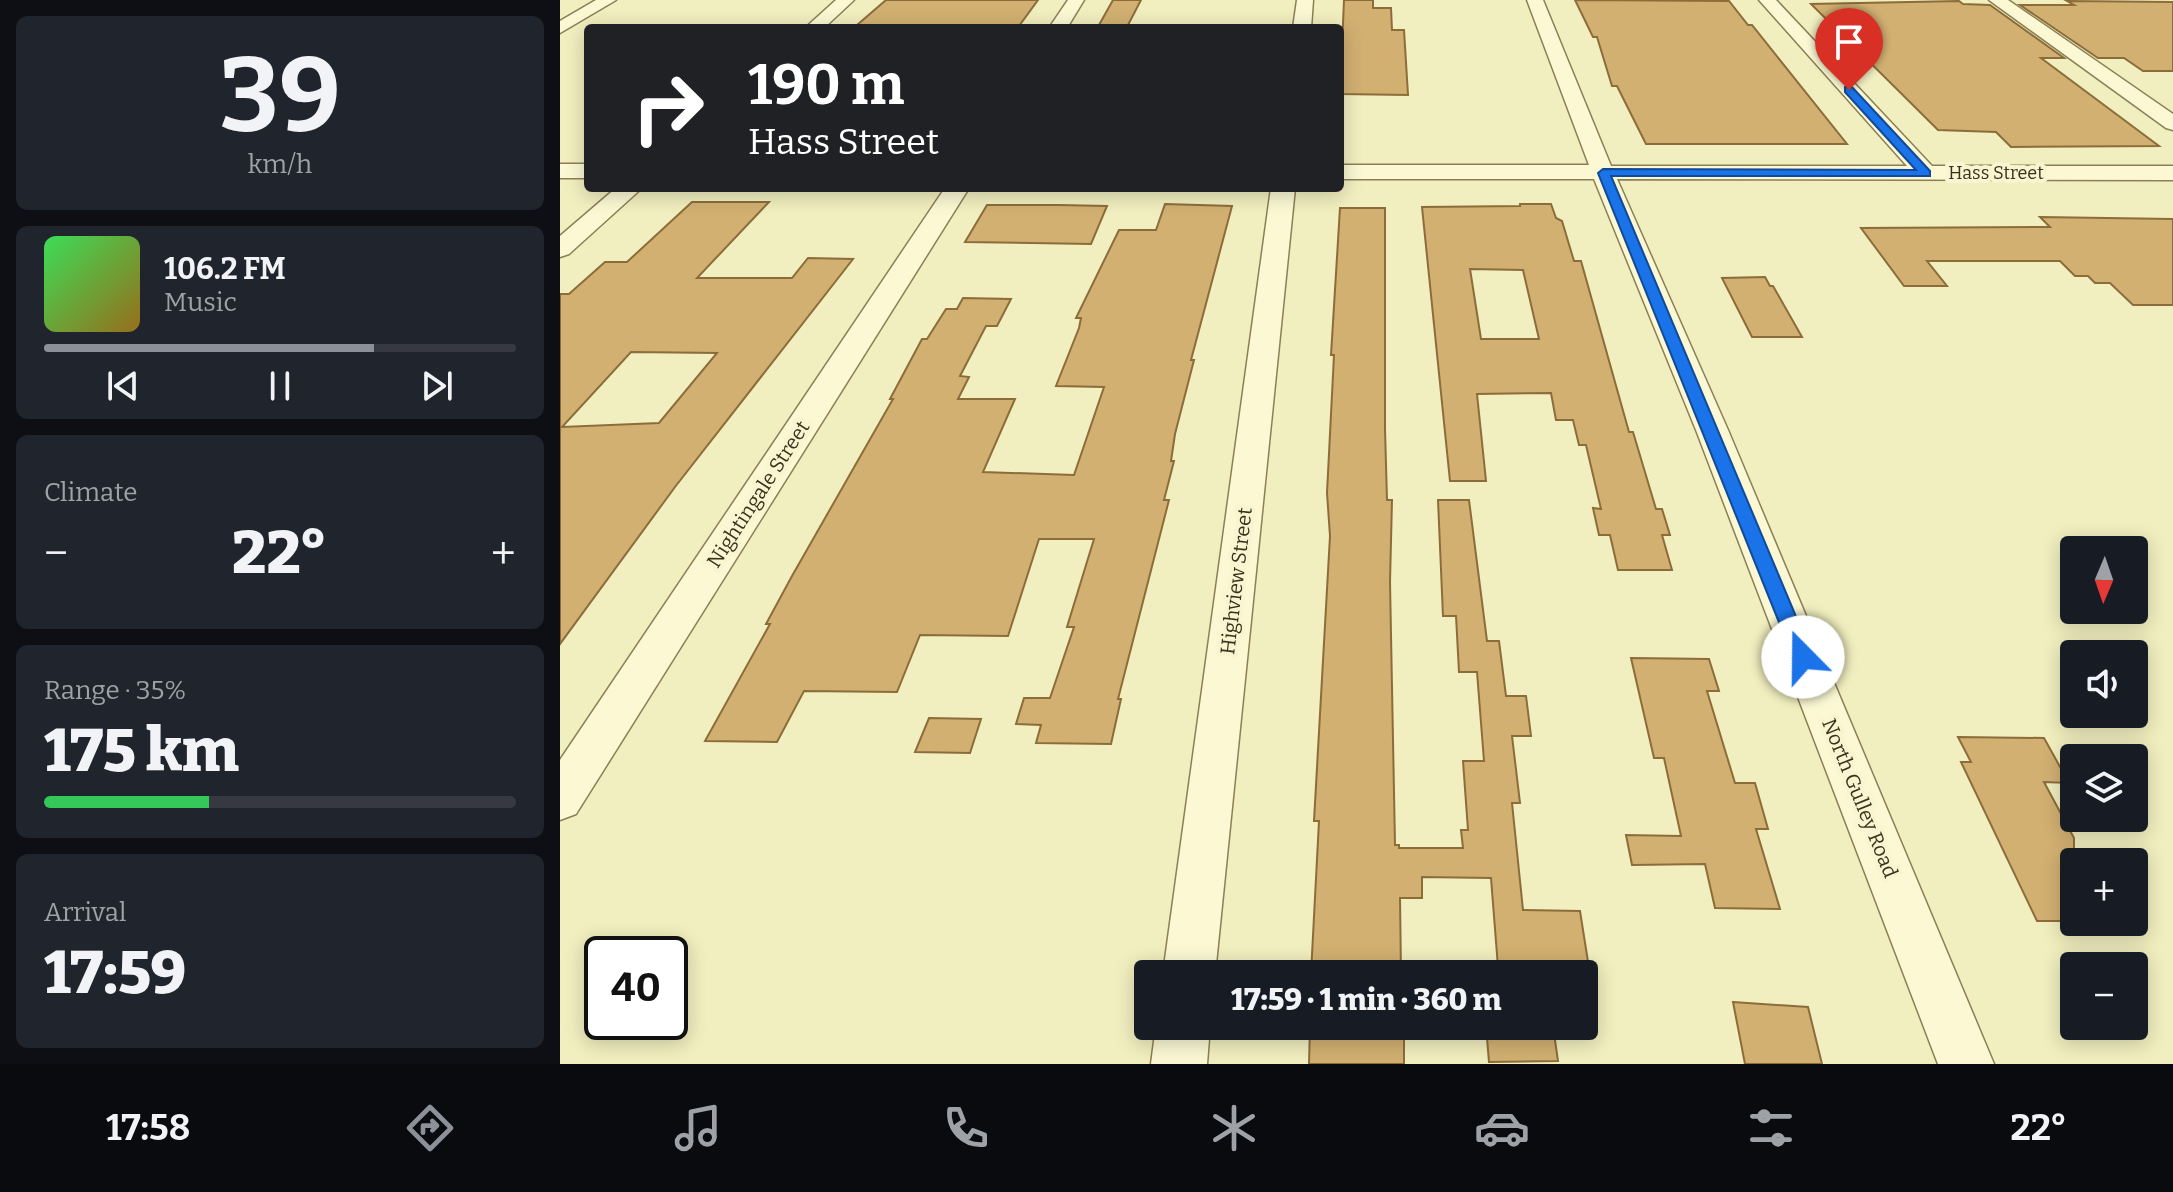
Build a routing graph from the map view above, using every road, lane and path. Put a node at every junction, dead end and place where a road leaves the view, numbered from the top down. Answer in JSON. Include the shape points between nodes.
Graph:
{"nodes":[{"id":1,"x":608,"y":0,"type":"edge"},
{"id":2,"x":846,"y":0,"type":"edge"},
{"id":3,"x":1076,"y":0,"type":"edge"},
{"id":4,"x":1305,"y":0,"type":"edge"},
{"id":5,"x":1535,"y":0,"type":"edge"},
{"id":6,"x":1767,"y":0,"type":"edge"},
{"id":7,"x":1997,"y":0,"type":"edge"},
{"id":8,"x":819,"y":24,"type":"edge"},
{"id":9,"x":1061,"y":24,"type":"edge"},
{"id":10,"x":1302,"y":24,"type":"edge"},
{"id":11,"x":560,"y":28,"type":"edge"},
{"id":12,"x":2173,"y":124,"type":"edge"},
{"id":13,"x":560,"y":171,"type":"edge"},
{"id":14,"x":584,"y":171,"type":"edge"},
{"id":15,"x":1344,"y":172,"type":"edge"},
{"id":16,"x":1603,"y":173,"type":"junction"},
{"id":17,"x":1926,"y":173,"type":"junction"},
{"id":18,"x":2173,"y":173,"type":"edge"},
{"id":19,"x":625,"y":192,"type":"edge"},
{"id":20,"x":954,"y":192,"type":"edge"},
{"id":21,"x":1283,"y":192,"type":"edge"},
{"id":22,"x":560,"y":249,"type":"edge"},
{"id":23,"x":560,"y":799,"type":"edge"},
{"id":24,"x":1191,"y":960,"type":"edge"},
{"id":25,"x":1182,"y":1040,"type":"edge"},
{"id":26,"x":1179,"y":1064,"type":"edge"},
{"id":27,"x":1966,"y":1064,"type":"edge"}],
"edges":[{"from":1,"to":11,"type":"street"},
{"from":2,"to":8,"type":"street"},
{"from":3,"to":9,"type":"street"},
{"from":4,"to":10,"type":"street"},
{"from":5,"to":16,"type":"street","name":"North Gulley Road"},
{"from":6,"to":17,"type":"street"},
{"from":7,"to":12,"type":"street"},
{"from":13,"to":14,"type":"street"},
{"from":15,"to":16,"type":"street","name":"Hass Street"},
{"from":16,"to":17,"type":"street","name":"Hass Street"},
{"from":16,"to":27,"type":"street","name":"North Gulley Road"},
{"from":17,"to":18,"type":"street","name":"Hass Street"},
{"from":19,"to":22,"type":"street"},
{"from":20,"to":23,"type":"street","name":"Nightingale Street"},
{"from":21,"to":24,"type":"street","name":"Highview Street"},
{"from":25,"to":26,"type":"street"}]}
